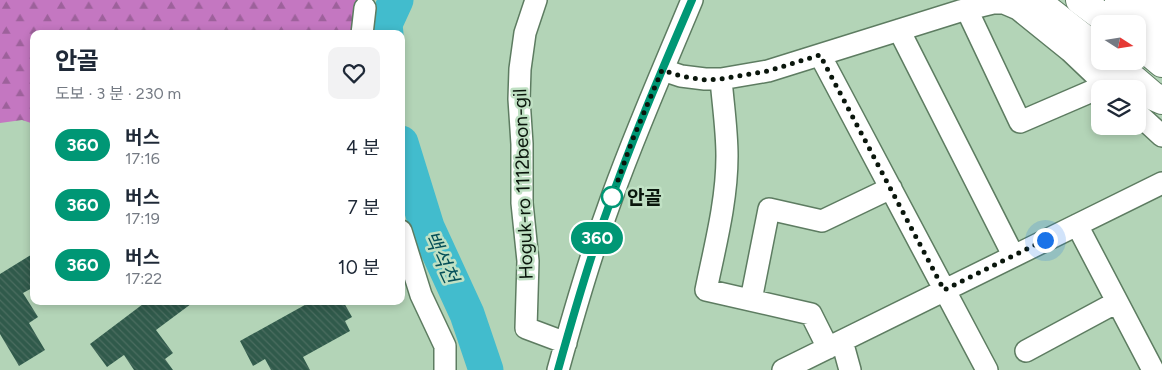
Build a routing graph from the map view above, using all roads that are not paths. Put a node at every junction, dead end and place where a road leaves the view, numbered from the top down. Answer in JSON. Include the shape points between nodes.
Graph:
{"nodes":[{"id":1,"x":536,"y":0,"type":"edge"},
{"id":2,"x":692,"y":0,"type":"edge"},
{"id":3,"x":1035,"y":0,"type":"edge"},
{"id":4,"x":1063,"y":0,"type":"edge"},
{"id":5,"x":1080,"y":0,"type":"edge"},
{"id":6,"x":1119,"y":0,"type":"edge"},
{"id":7,"x":364,"y":8,"type":"dead end"},
{"id":8,"x":967,"y":10,"type":"junction"},
{"id":9,"x":1100,"y":15,"type":"edge"},
{"id":10,"x":1091,"y":20,"type":"edge"},
{"id":11,"x":362,"y":30,"type":"edge"},
{"id":12,"x":899,"y":30,"type":"junction"},
{"id":13,"x":1162,"y":34,"type":"edge"},
{"id":14,"x":1091,"y":44,"type":"edge"},
{"id":15,"x":1146,"y":50,"type":"edge"},
{"id":16,"x":820,"y":55,"type":"junction"},
{"id":17,"x":1146,"y":62,"type":"edge"},
{"id":18,"x":1162,"y":63,"type":"edge"},
{"id":19,"x":662,"y":70,"type":"junction"},
{"id":20,"x":1162,"y":75,"type":"edge"},
{"id":21,"x":1109,"y":78,"type":"edge"},
{"id":22,"x":721,"y":79,"type":"junction"},
{"id":23,"x":1162,"y":100,"type":"edge"},
{"id":24,"x":1146,"y":121,"type":"edge"},
{"id":25,"x":1162,"y":136,"type":"edge"},
{"id":26,"x":1162,"y":184,"type":"edge"},
{"id":27,"x":890,"y":188,"type":"junction"},
{"id":28,"x":1077,"y":225,"type":"junction"},
{"id":29,"x":405,"y":243,"type":"edge"},
{"id":30,"x":1013,"y":255,"type":"junction"},
{"id":31,"x":944,"y":290,"type":"junction"},
{"id":32,"x":751,"y":300,"type":"junction"},
{"id":33,"x":1117,"y":302,"type":"junction"},
{"id":34,"x":566,"y":343,"type":"junction"},
{"id":35,"x":835,"y":344,"type":"junction"},
{"id":36,"x":1026,"y":351,"type":"dead end"},
{"id":37,"x":445,"y":370,"type":"edge"},
{"id":38,"x":558,"y":370,"type":"edge"},
{"id":39,"x":784,"y":370,"type":"edge"},
{"id":40,"x":850,"y":370,"type":"edge"},
{"id":41,"x":987,"y":370,"type":"edge"},
{"id":42,"x":1153,"y":370,"type":"edge"}],
"edges":[{"from":1,"to":34,"type":"street","name":"Hoguk-ro 1112beon-gil","via":[[525,33],[519,99],[522,203],[528,261],[526,328]]},
{"from":2,"to":19,"type":"street"},
{"from":3,"to":14,"type":"main road"},
{"from":4,"to":10,"type":"main road"},
{"from":5,"to":9,"type":"main road"},
{"from":6,"to":13,"type":"main road"},
{"from":7,"to":11,"type":"street"},
{"from":8,"to":12,"type":"street"},
{"from":8,"to":21,"type":"street","via":[[993,3],[1004,3],[1018,9],[1070,52]]},
{"from":8,"to":21,"type":"street","via":[[1020,122]]},
{"from":12,"to":16,"type":"street"},
{"from":12,"to":30,"type":"street"},
{"from":15,"to":18,"type":"main road"},
{"from":16,"to":22,"type":"street","via":[[768,71]]},
{"from":16,"to":27,"type":"street"},
{"from":17,"to":20,"type":"main road"},
{"from":19,"to":22,"type":"street","via":[[705,80]]},
{"from":19,"to":34,"type":"street","via":[[632,141],[588,264]]},
{"from":21,"to":23,"type":"main road"},
{"from":22,"to":32,"type":"street","via":[[726,165],[722,207],[706,290]]},
{"from":24,"to":25,"type":"street"},
{"from":26,"to":28,"type":"street"},
{"from":27,"to":31,"type":"street"},
{"from":27,"to":32,"type":"street","via":[[822,221],[769,209]]},
{"from":28,"to":30,"type":"street"},
{"from":28,"to":33,"type":"street"},
{"from":29,"to":37,"type":"street","via":[[444,346]]},
{"from":30,"to":31,"type":"street"},
{"from":31,"to":35,"type":"street"},
{"from":31,"to":41,"type":"street"},
{"from":32,"to":35,"type":"street","via":[[811,314]]},
{"from":33,"to":36,"type":"street"},
{"from":33,"to":42,"type":"street"},
{"from":34,"to":38,"type":"street"},
{"from":35,"to":39,"type":"street"},
{"from":35,"to":40,"type":"street"}]}
